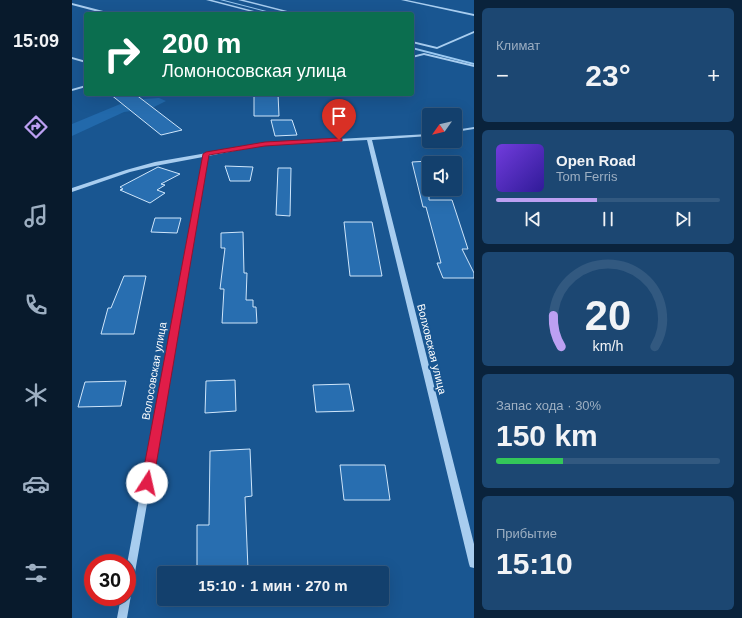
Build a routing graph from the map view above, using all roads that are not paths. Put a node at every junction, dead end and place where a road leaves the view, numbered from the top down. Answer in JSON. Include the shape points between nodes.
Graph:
{"nodes":[{"id":1,"x":208,"y":0,"type":"edge"},
{"id":2,"x":240,"y":0,"type":"edge"},
{"id":3,"x":403,"y":0,"type":"edge"},
{"id":4,"x":72,"y":4,"type":"edge"},
{"id":5,"x":102,"y":12,"type":"edge"},
{"id":6,"x":256,"y":12,"type":"edge"},
{"id":7,"x":289,"y":12,"type":"edge"},
{"id":8,"x":474,"y":15,"type":"edge"},
{"id":9,"x":474,"y":32,"type":"edge"},
{"id":10,"x":414,"y":42,"type":"edge"},
{"id":11,"x":414,"y":52,"type":"edge"},
{"id":12,"x":424,"y":54,"type":"junction"},
{"id":13,"x":414,"y":56,"type":"edge"},
{"id":14,"x":72,"y":58,"type":"edge"},
{"id":15,"x":84,"y":61,"type":"edge"},
{"id":16,"x":474,"y":66,"type":"edge"},
{"id":17,"x":84,"y":87,"type":"edge"},
{"id":18,"x":72,"y":90,"type":"edge"},
{"id":19,"x":474,"y":128,"type":"edge"},
{"id":20,"x":462,"y":130,"type":"edge"},
{"id":21,"x":422,"y":135,"type":"edge"},
{"id":22,"x":369,"y":138,"type":"junction"},
{"id":23,"x":206,"y":154,"type":"junction"},
{"id":24,"x":72,"y":190,"type":"edge"},
{"id":25,"x":134,"y":554,"type":"edge"},
{"id":26,"x":474,"y":564,"type":"edge"},
{"id":27,"x":124,"y":606,"type":"edge"},
{"id":28,"x":122,"y":618,"type":"edge"}],
"edges":[{"from":1,"to":6,"type":"street"},
{"from":2,"to":7,"type":"street"},
{"from":3,"to":8,"type":"street"},
{"from":4,"to":5,"type":"street"},
{"from":9,"to":10,"type":"street","via":[[437,48]]},
{"from":11,"to":12,"type":"street"},
{"from":12,"to":13,"type":"street"},
{"from":12,"to":16,"type":"street"},
{"from":14,"to":15,"type":"street"},
{"from":17,"to":18,"type":"street"},
{"from":19,"to":20,"type":"street"},
{"from":21,"to":22,"type":"street"},
{"from":22,"to":23,"type":"street","via":[[265,144]]},
{"from":22,"to":26,"type":"street","name":"Волховская улица"},
{"from":23,"to":24,"type":"street","via":[[128,171]]},
{"from":23,"to":25,"type":"street","name":"Волосовская улица"},
{"from":27,"to":28,"type":"street"}]}
